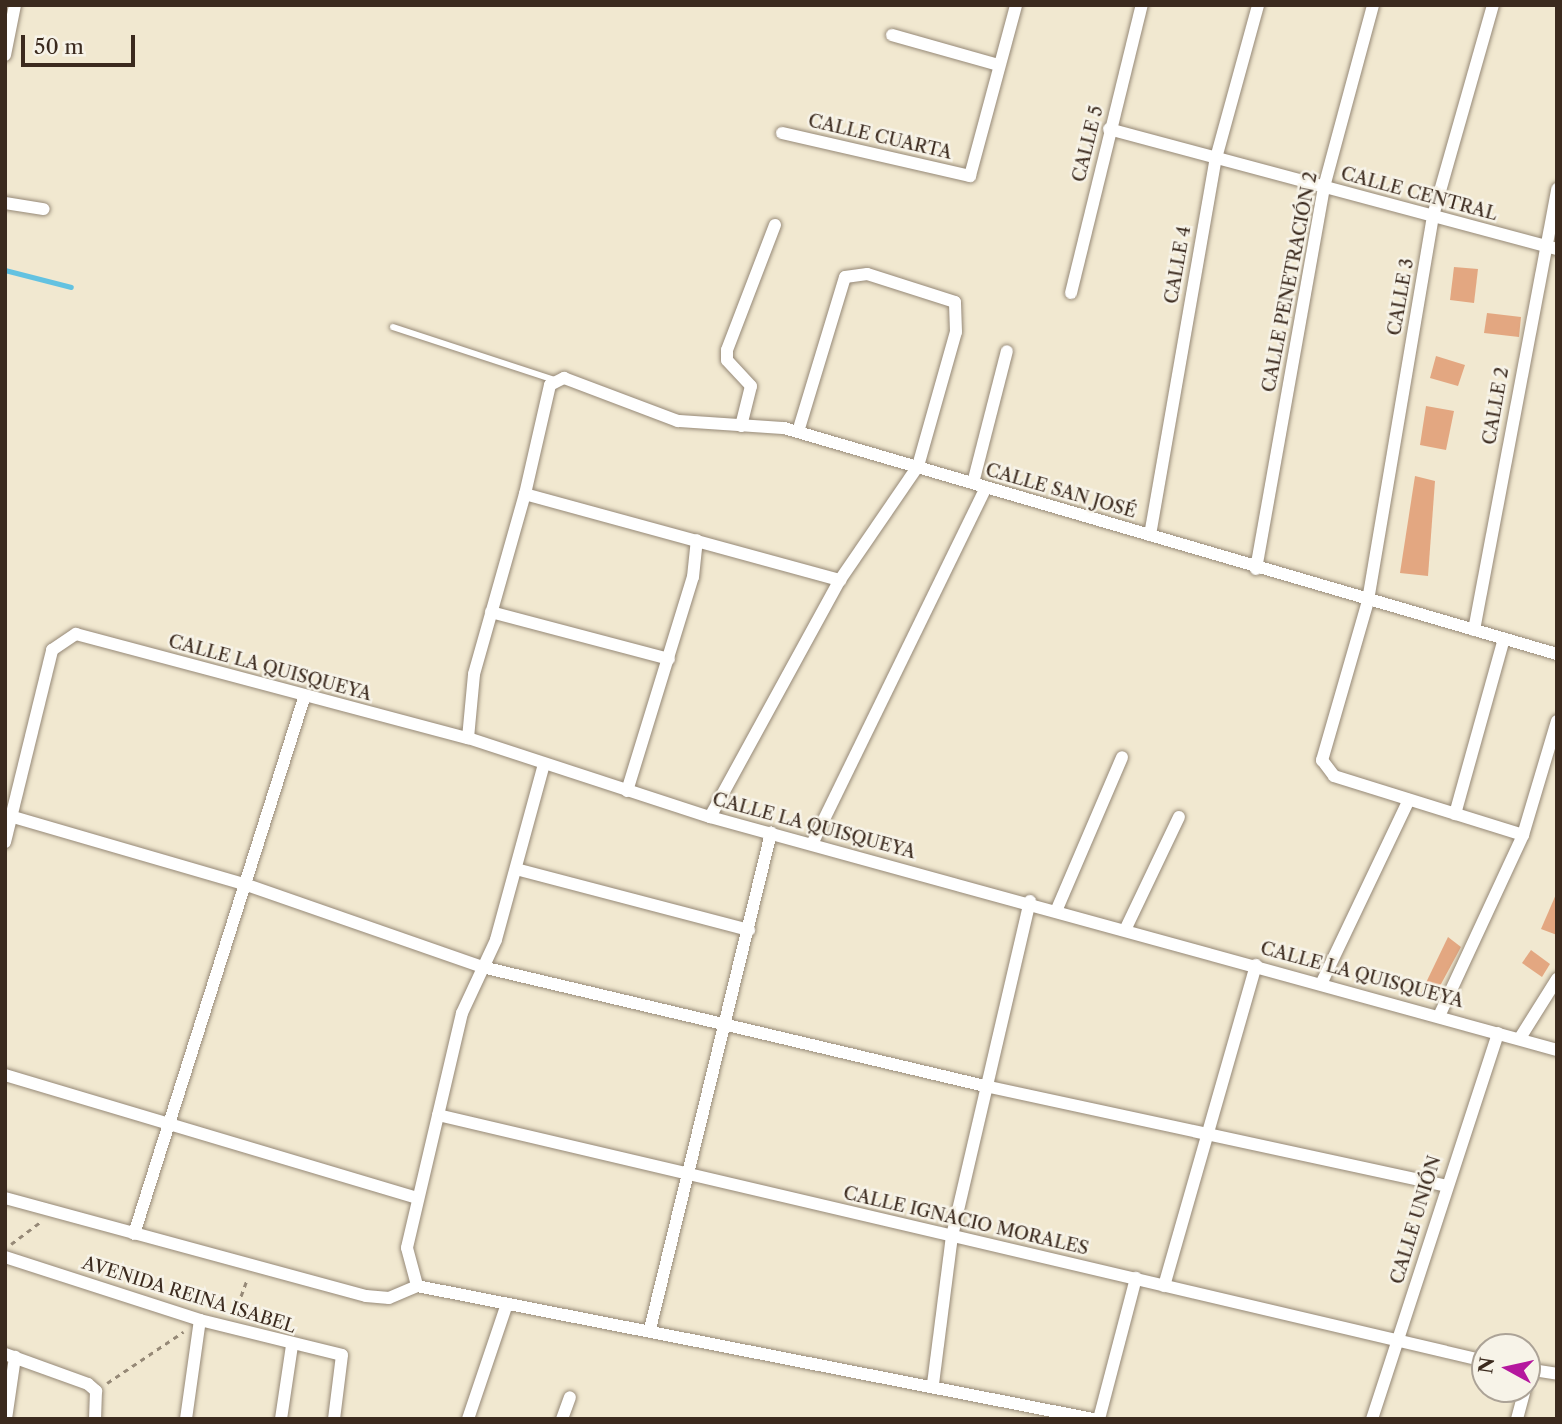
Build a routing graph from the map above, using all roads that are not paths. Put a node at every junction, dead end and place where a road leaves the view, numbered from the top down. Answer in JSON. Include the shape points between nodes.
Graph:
{"nodes":[{"id":1,"x":1016,"y":5,"type":"edge"},
{"id":2,"x":1142,"y":5,"type":"edge"},
{"id":3,"x":1258,"y":5,"type":"edge"},
{"id":4,"x":1373,"y":5,"type":"edge"},
{"id":5,"x":1493,"y":5,"type":"edge"},
{"id":6,"x":10,"y":8,"type":"edge"},
{"id":7,"x":892,"y":35,"type":"dead end"},
{"id":8,"x":5,"y":55,"type":"edge"},
{"id":9,"x":999,"y":65,"type":"junction"},
{"id":10,"x":1109,"y":128,"type":"junction"},
{"id":11,"x":782,"y":132,"type":"dead end"},
{"id":12,"x":1216,"y":158,"type":"junction"},
{"id":13,"x":1324,"y":187,"type":"junction"},
{"id":14,"x":1557,"y":189,"type":"edge"},
{"id":15,"x":5,"y":203,"type":"edge"},
{"id":16,"x":44,"y":209,"type":"dead end"},
{"id":17,"x":1433,"y":216,"type":"junction"},
{"id":18,"x":775,"y":225,"type":"dead end"},
{"id":19,"x":1542,"y":245,"type":"junction"},
{"id":20,"x":1557,"y":249,"type":"edge"},
{"id":21,"x":1071,"y":293,"type":"dead end"},
{"id":22,"x":393,"y":327,"type":"dead end"},
{"id":23,"x":1007,"y":351,"type":"dead end"},
{"id":24,"x":554,"y":380,"type":"junction"},
{"id":25,"x":741,"y":426,"type":"junction"},
{"id":26,"x":798,"y":432,"type":"junction"},
{"id":27,"x":918,"y":466,"type":"junction"},
{"id":28,"x":980,"y":485,"type":"junction"},
{"id":29,"x":525,"y":494,"type":"junction"},
{"id":30,"x":1150,"y":535,"type":"junction"},
{"id":31,"x":697,"y":540,"type":"junction"},
{"id":32,"x":1256,"y":569,"type":"junction"},
{"id":33,"x":840,"y":580,"type":"junction"},
{"id":34,"x":1368,"y":601,"type":"junction"},
{"id":35,"x":491,"y":612,"type":"junction"},
{"id":36,"x":1474,"y":630,"type":"junction"},
{"id":37,"x":1504,"y":639,"type":"junction"},
{"id":38,"x":1557,"y":654,"type":"edge"},
{"id":39,"x":669,"y":659,"type":"junction"},
{"id":40,"x":305,"y":695,"type":"junction"},
{"id":41,"x":1557,"y":721,"type":"edge"},
{"id":42,"x":468,"y":738,"type":"junction"},
{"id":43,"x":1122,"y":757,"type":"dead end"},
{"id":44,"x":544,"y":764,"type":"junction"},
{"id":45,"x":627,"y":791,"type":"junction"},
{"id":46,"x":1409,"y":800,"type":"junction"},
{"id":47,"x":1455,"y":814,"type":"junction"},
{"id":48,"x":13,"y":817,"type":"junction"},
{"id":49,"x":710,"y":817,"type":"junction"},
{"id":50,"x":1179,"y":817,"type":"dead end"},
{"id":51,"x":771,"y":833,"type":"junction"},
{"id":52,"x":1523,"y":835,"type":"junction"},
{"id":53,"x":5,"y":842,"type":"edge"},
{"id":54,"x":812,"y":844,"type":"junction"},
{"id":55,"x":516,"y":869,"type":"junction"},
{"id":56,"x":247,"y":885,"type":"junction"},
{"id":57,"x":1030,"y":901,"type":"junction"},
{"id":58,"x":1057,"y":909,"type":"junction"},
{"id":59,"x":1126,"y":928,"type":"junction"},
{"id":60,"x":749,"y":930,"type":"junction"},
{"id":61,"x":1256,"y":965,"type":"junction"},
{"id":62,"x":482,"y":967,"type":"junction"},
{"id":63,"x":1557,"y":979,"type":"edge"},
{"id":64,"x":1322,"y":982,"type":"junction"},
{"id":65,"x":1440,"y":1014,"type":"junction"},
{"id":66,"x":726,"y":1027,"type":"junction"},
{"id":67,"x":1498,"y":1033,"type":"junction"},
{"id":68,"x":1520,"y":1038,"type":"junction"},
{"id":69,"x":1557,"y":1050,"type":"edge"},
{"id":70,"x":5,"y":1075,"type":"edge"},
{"id":71,"x":985,"y":1087,"type":"junction"},
{"id":72,"x":438,"y":1115,"type":"junction"},
{"id":73,"x":165,"y":1122,"type":"junction"},
{"id":74,"x":1204,"y":1132,"type":"junction"},
{"id":75,"x":686,"y":1173,"type":"junction"},
{"id":76,"x":1444,"y":1185,"type":"junction"},
{"id":77,"x":5,"y":1198,"type":"edge"},
{"id":78,"x":418,"y":1198,"type":"junction"},
{"id":79,"x":134,"y":1234,"type":"junction"},
{"id":80,"x":952,"y":1236,"type":"junction"},
{"id":81,"x":5,"y":1255,"type":"edge"},
{"id":82,"x":1136,"y":1278,"type":"junction"},
{"id":83,"x":417,"y":1286,"type":"junction"},
{"id":84,"x":1164,"y":1286,"type":"junction"},
{"id":85,"x":506,"y":1307,"type":"junction"},
{"id":86,"x":200,"y":1321,"type":"junction"},
{"id":87,"x":650,"y":1329,"type":"junction"},
{"id":88,"x":292,"y":1345,"type":"junction"},
{"id":89,"x":1396,"y":1345,"type":"junction"},
{"id":90,"x":10,"y":1356,"type":"edge"},
{"id":91,"x":1471,"y":1358,"type":"edge"},
{"id":92,"x":933,"y":1384,"type":"junction"},
{"id":93,"x":570,"y":1397,"type":"dead end"},
{"id":94,"x":6,"y":1419,"type":"edge"},
{"id":95,"x":95,"y":1419,"type":"edge"},
{"id":96,"x":186,"y":1419,"type":"edge"},
{"id":97,"x":281,"y":1419,"type":"edge"},
{"id":98,"x":334,"y":1419,"type":"edge"},
{"id":99,"x":468,"y":1419,"type":"edge"},
{"id":100,"x":562,"y":1419,"type":"edge"},
{"id":101,"x":1093,"y":1419,"type":"edge"},
{"id":102,"x":1099,"y":1419,"type":"edge"},
{"id":103,"x":1372,"y":1419,"type":"edge"}],
"edges":[{"from":1,"to":9,"type":"street"},
{"from":2,"to":10,"type":"street","name":"CALLE 5"},
{"from":3,"to":12,"type":"street","name":"CALLE 4"},
{"from":4,"to":13,"type":"street","name":"CALLE PENETRACIÓN 2"},
{"from":5,"to":17,"type":"street","name":"CALLE 3"},
{"from":6,"to":8,"type":"street"},
{"from":7,"to":9,"type":"street"},
{"from":9,"to":11,"type":"street","name":"CALLE CUARTA","via":[[970,176]]},
{"from":10,"to":12,"type":"street","name":"CALLE CENTRAL"},
{"from":10,"to":21,"type":"street","name":"CALLE 5"},
{"from":12,"to":13,"type":"street","name":"CALLE CENTRAL"},
{"from":12,"to":30,"type":"street","name":"CALLE 4"},
{"from":13,"to":17,"type":"street","name":"CALLE CENTRAL"},
{"from":13,"to":32,"type":"street","name":"CALLE PENETRACIÓN 2"},
{"from":14,"to":19,"type":"street","name":"CALLE 2"},
{"from":15,"to":16,"type":"street"},
{"from":17,"to":19,"type":"street","name":"CALLE CENTRAL"},
{"from":17,"to":34,"type":"street","name":"CALLE 3"},
{"from":18,"to":25,"type":"street","via":[[727,350],[727,360],[751,386]]},
{"from":19,"to":20,"type":"street","name":"CALLE CENTRAL"},
{"from":19,"to":36,"type":"street","name":"CALLE 2"},
{"from":22,"to":24,"type":"lane"},
{"from":23,"to":28,"type":"street"},
{"from":24,"to":25,"type":"street","name":"CALLE SAN JOSÉ","via":[[564,377],[678,421]]},
{"from":24,"to":29,"type":"street"},
{"from":25,"to":26,"type":"street","name":"CALLE SAN JOSÉ"},
{"from":26,"to":27,"type":"street","name":"CALLE SAN JOSÉ"},
{"from":26,"to":27,"type":"street","via":[[845,277],[867,274],[940,292],[956,302],[959,317]]},
{"from":27,"to":28,"type":"street","name":"CALLE SAN JOSÉ"},
{"from":27,"to":33,"type":"street"},
{"from":28,"to":30,"type":"street","name":"CALLE SAN JOSÉ"},
{"from":28,"to":54,"type":"street"},
{"from":29,"to":31,"type":"street"},
{"from":29,"to":35,"type":"street"},
{"from":30,"to":32,"type":"street","name":"CALLE SAN JOSÉ"},
{"from":31,"to":33,"type":"street"},
{"from":31,"to":39,"type":"street"},
{"from":32,"to":34,"type":"street","name":"CALLE SAN JOSÉ"},
{"from":33,"to":49,"type":"street"},
{"from":34,"to":36,"type":"street","name":"CALLE SAN JOSÉ"},
{"from":34,"to":46,"type":"street","name":"CALLE 3","via":[[1322,760],[1334,776]]},
{"from":35,"to":39,"type":"street"},
{"from":35,"to":42,"type":"street","via":[[468,699]]},
{"from":36,"to":37,"type":"street","name":"CALLE SAN JOSÉ"},
{"from":37,"to":38,"type":"street","name":"CALLE SAN JOSÉ"},
{"from":37,"to":47,"type":"street"},
{"from":39,"to":45,"type":"street"},
{"from":40,"to":42,"type":"street","name":"CALLE LA QUISQUEYA"},
{"from":40,"to":48,"type":"street","name":"CALLE LA QUISQUEYA","via":[[97,639],[65,637],[52,650]]},
{"from":40,"to":56,"type":"street"},
{"from":41,"to":52,"type":"street"},
{"from":42,"to":44,"type":"street","name":"CALLE LA QUISQUEYA"},
{"from":43,"to":58,"type":"street"},
{"from":44,"to":45,"type":"street","name":"CALLE LA QUISQUEYA"},
{"from":44,"to":55,"type":"street"},
{"from":45,"to":49,"type":"street","name":"CALLE LA QUISQUEYA"},
{"from":46,"to":47,"type":"street"},
{"from":46,"to":64,"type":"street"},
{"from":47,"to":52,"type":"street"},
{"from":48,"to":53,"type":"street"},
{"from":48,"to":56,"type":"street"},
{"from":49,"to":51,"type":"street","name":"CALLE LA QUISQUEYA"},
{"from":50,"to":59,"type":"street"},
{"from":51,"to":54,"type":"street","name":"CALLE LA QUISQUEYA"},
{"from":51,"to":60,"type":"street"},
{"from":52,"to":65,"type":"street"},
{"from":54,"to":57,"type":"street","name":"CALLE LA QUISQUEYA"},
{"from":55,"to":60,"type":"street"},
{"from":55,"to":62,"type":"street"},
{"from":56,"to":62,"type":"street"},
{"from":56,"to":73,"type":"street"},
{"from":57,"to":58,"type":"street","name":"CALLE LA QUISQUEYA"},
{"from":57,"to":71,"type":"street"},
{"from":58,"to":59,"type":"street","name":"CALLE LA QUISQUEYA"},
{"from":59,"to":61,"type":"street","name":"CALLE LA QUISQUEYA"},
{"from":60,"to":66,"type":"street"},
{"from":61,"to":64,"type":"street","name":"CALLE LA QUISQUEYA"},
{"from":61,"to":74,"type":"street"},
{"from":62,"to":66,"type":"street"},
{"from":62,"to":72,"type":"street","via":[[462,1013]]},
{"from":63,"to":68,"type":"street"},
{"from":64,"to":65,"type":"street","name":"CALLE LA QUISQUEYA"},
{"from":65,"to":67,"type":"street","name":"CALLE LA QUISQUEYA"},
{"from":66,"to":71,"type":"street"},
{"from":66,"to":75,"type":"street"},
{"from":67,"to":68,"type":"street","name":"CALLE LA QUISQUEYA"},
{"from":67,"to":76,"type":"street","name":"CALLE UNIÓN"},
{"from":68,"to":69,"type":"street","name":"CALLE LA QUISQUEYA"},
{"from":70,"to":73,"type":"street"},
{"from":71,"to":74,"type":"street"},
{"from":71,"to":80,"type":"street"},
{"from":72,"to":75,"type":"street","name":"CALLE IGNACIO MORALES"},
{"from":72,"to":78,"type":"street"},
{"from":73,"to":78,"type":"street"},
{"from":73,"to":79,"type":"street"},
{"from":74,"to":76,"type":"street"},
{"from":74,"to":84,"type":"street"},
{"from":75,"to":80,"type":"street","name":"CALLE IGNACIO MORALES"},
{"from":75,"to":87,"type":"street"},
{"from":76,"to":89,"type":"street","name":"CALLE UNIÓN"},
{"from":77,"to":79,"type":"street"},
{"from":78,"to":83,"type":"street","via":[[407,1248]]},
{"from":79,"to":83,"type":"street","via":[[251,1268],[377,1297]]},
{"from":80,"to":82,"type":"street","name":"CALLE IGNACIO MORALES"},
{"from":80,"to":92,"type":"street"},
{"from":81,"to":86,"type":"street","name":"AVENIDA REINA ISABEL"},
{"from":82,"to":84,"type":"street","name":"CALLE IGNACIO MORALES"},
{"from":82,"to":102,"type":"street"},
{"from":83,"to":85,"type":"street"},
{"from":84,"to":89,"type":"street","name":"CALLE IGNACIO MORALES"},
{"from":85,"to":87,"type":"street"},
{"from":85,"to":99,"type":"street"},
{"from":86,"to":88,"type":"street","name":"AVENIDA REINA ISABEL"},
{"from":86,"to":96,"type":"street"},
{"from":87,"to":92,"type":"street"},
{"from":88,"to":97,"type":"street"},
{"from":88,"to":98,"type":"street","name":"AVENIDA REINA ISABEL","via":[[342,1355]]},
{"from":89,"to":91,"type":"street","name":"CALLE IGNACIO MORALES"},
{"from":89,"to":103,"type":"street","name":"CALLE UNIÓN"},
{"from":90,"to":94,"type":"street"},
{"from":90,"to":95,"type":"street","via":[[96,1391]]},
{"from":92,"to":101,"type":"street"},
{"from":93,"to":100,"type":"street"}]}
